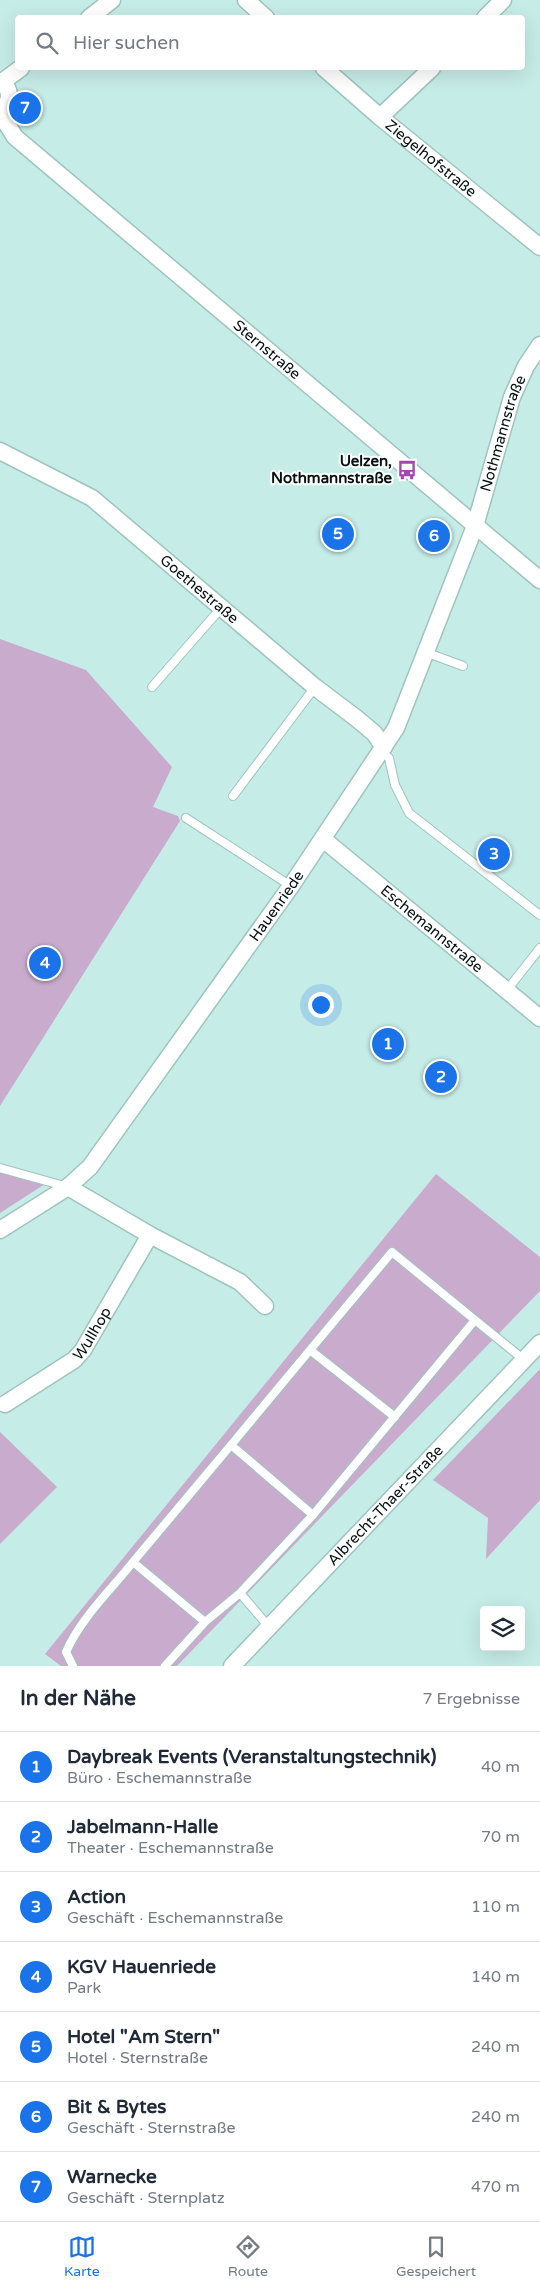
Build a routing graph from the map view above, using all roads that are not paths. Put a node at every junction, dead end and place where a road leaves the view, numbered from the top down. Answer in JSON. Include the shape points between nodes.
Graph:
{"nodes":[{"id":1,"x":112,"y":0,"type":"edge"},
{"id":2,"x":246,"y":0,"type":"edge"},
{"id":3,"x":503,"y":0,"type":"edge"},
{"id":4,"x":93,"y":15,"type":"edge"},
{"id":5,"x":263,"y":15,"type":"edge"},
{"id":6,"x":488,"y":15,"type":"edge"},
{"id":7,"x":18,"y":70,"type":"edge"},
{"id":8,"x":326,"y":70,"type":"edge"},
{"id":9,"x":430,"y":70,"type":"edge"},
{"id":10,"x":1,"y":81,"type":"edge"},
{"id":11,"x":0,"y":112,"type":"edge"},
{"id":12,"x":380,"y":117,"type":"junction"},
{"id":13,"x":540,"y":247,"type":"edge"},
{"id":14,"x":540,"y":345,"type":"edge"},
{"id":15,"x":0,"y":451,"type":"edge"},
{"id":16,"x":475,"y":526,"type":"junction"},
{"id":17,"x":540,"y":580,"type":"edge"},
{"id":18,"x":222,"y":607,"type":"junction"},
{"id":19,"x":425,"y":652,"type":"junction"},
{"id":20,"x":463,"y":666,"type":"dead end"},
{"id":21,"x":152,"y":687,"type":"dead end"},
{"id":22,"x":315,"y":687,"type":"junction"},
{"id":23,"x":383,"y":749,"type":"junction"},
{"id":24,"x":232,"y":796,"type":"dead end"},
{"id":25,"x":186,"y":818,"type":"dead end"},
{"id":26,"x":323,"y":839,"type":"junction"},
{"id":27,"x":291,"y":886,"type":"junction"},
{"id":28,"x":540,"y":915,"type":"edge"},
{"id":29,"x":540,"y":948,"type":"edge"},
{"id":30,"x":506,"y":990,"type":"junction"},
{"id":31,"x":540,"y":1018,"type":"edge"},
{"id":32,"x":0,"y":1168,"type":"edge"},
{"id":33,"x":68,"y":1187,"type":"junction"},
{"id":34,"x":0,"y":1230,"type":"edge"},
{"id":35,"x":150,"y":1235,"type":"junction"},
{"id":36,"x":265,"y":1306,"type":"dead end"},
{"id":37,"x":475,"y":1320,"type":"junction"},
{"id":38,"x":540,"y":1343,"type":"edge"},
{"id":39,"x":310,"y":1350,"type":"junction"},
{"id":40,"x":522,"y":1359,"type":"junction"},
{"id":41,"x":5,"y":1404,"type":"dead end"},
{"id":42,"x":394,"y":1417,"type":"junction"},
{"id":43,"x":231,"y":1445,"type":"junction"},
{"id":44,"x":313,"y":1515,"type":"junction"},
{"id":45,"x":133,"y":1562,"type":"junction"},
{"id":46,"x":240,"y":1593,"type":"junction"},
{"id":47,"x":205,"y":1622,"type":"junction"},
{"id":48,"x":270,"y":1628,"type":"junction"},
{"id":49,"x":73,"y":1666,"type":"edge"},
{"id":50,"x":165,"y":1666,"type":"edge"},
{"id":51,"x":232,"y":1666,"type":"edge"}],
"edges":[{"from":1,"to":4,"type":"street"},
{"from":2,"to":5,"type":"street"},
{"from":3,"to":6,"type":"street"},
{"from":7,"to":10,"type":"street"},
{"from":8,"to":12,"type":"street","name":"Ziegelhofstraße"},
{"from":9,"to":12,"type":"street"},
{"from":10,"to":11,"type":"street","via":[[9,94],[7,104]]},
{"from":11,"to":16,"type":"street","name":"Sternstraße","via":[[15,138]]},
{"from":12,"to":13,"type":"street","name":"Ziegelhofstraße"},
{"from":14,"to":16,"type":"street","name":"Nothmannstraße","via":[[512,397]]},
{"from":15,"to":18,"type":"street","name":"Goethestraße","via":[[92,498]]},
{"from":16,"to":17,"type":"street","name":"Sternstraße"},
{"from":16,"to":19,"type":"street","name":"Hauenriede"},
{"from":18,"to":21,"type":"lane"},
{"from":18,"to":22,"type":"street","name":"Goethestraße"},
{"from":19,"to":20,"type":"lane"},
{"from":19,"to":23,"type":"street","name":"Hauenriede","via":[[396,728]]},
{"from":22,"to":23,"type":"street","name":"Goethestraße","via":[[374,733]]},
{"from":22,"to":24,"type":"lane"},
{"from":23,"to":26,"type":"street","name":"Hauenriede"},
{"from":23,"to":28,"type":"lane","via":[[409,813]]},
{"from":25,"to":27,"type":"lane"},
{"from":26,"to":27,"type":"street","name":"Hauenriede"},
{"from":26,"to":30,"type":"street","name":"Eschemannstraße"},
{"from":27,"to":33,"type":"street","name":"Hauenriede","via":[[90,1167]]},
{"from":29,"to":30,"type":"lane"},
{"from":30,"to":31,"type":"street","name":"Eschemannstraße"},
{"from":32,"to":33,"type":"lane"},
{"from":33,"to":34,"type":"street","name":"Hauenriede"},
{"from":33,"to":35,"type":"street"},
{"from":35,"to":36,"type":"street","via":[[240,1282]]},
{"from":35,"to":41,"type":"street","name":"Wullhop","via":[[83,1350],[74,1360]]},
{"from":37,"to":39,"type":"lane","via":[[392,1252]]},
{"from":37,"to":40,"type":"lane"},
{"from":37,"to":42,"type":"lane"},
{"from":38,"to":40,"type":"street","name":"Albrecht-Thaer-Straße"},
{"from":39,"to":42,"type":"lane"},
{"from":39,"to":43,"type":"lane"},
{"from":40,"to":48,"type":"street","name":"Albrecht-Thaer-Straße"},
{"from":42,"to":44,"type":"lane"},
{"from":43,"to":44,"type":"lane"},
{"from":43,"to":45,"type":"lane"},
{"from":44,"to":46,"type":"lane"},
{"from":45,"to":47,"type":"lane"},
{"from":45,"to":49,"type":"lane","via":[[72,1637],[66,1652]]},
{"from":46,"to":47,"type":"lane"},
{"from":46,"to":48,"type":"lane"},
{"from":47,"to":50,"type":"lane"},
{"from":48,"to":51,"type":"street","name":"Albrecht-Thaer-Straße"}]}
